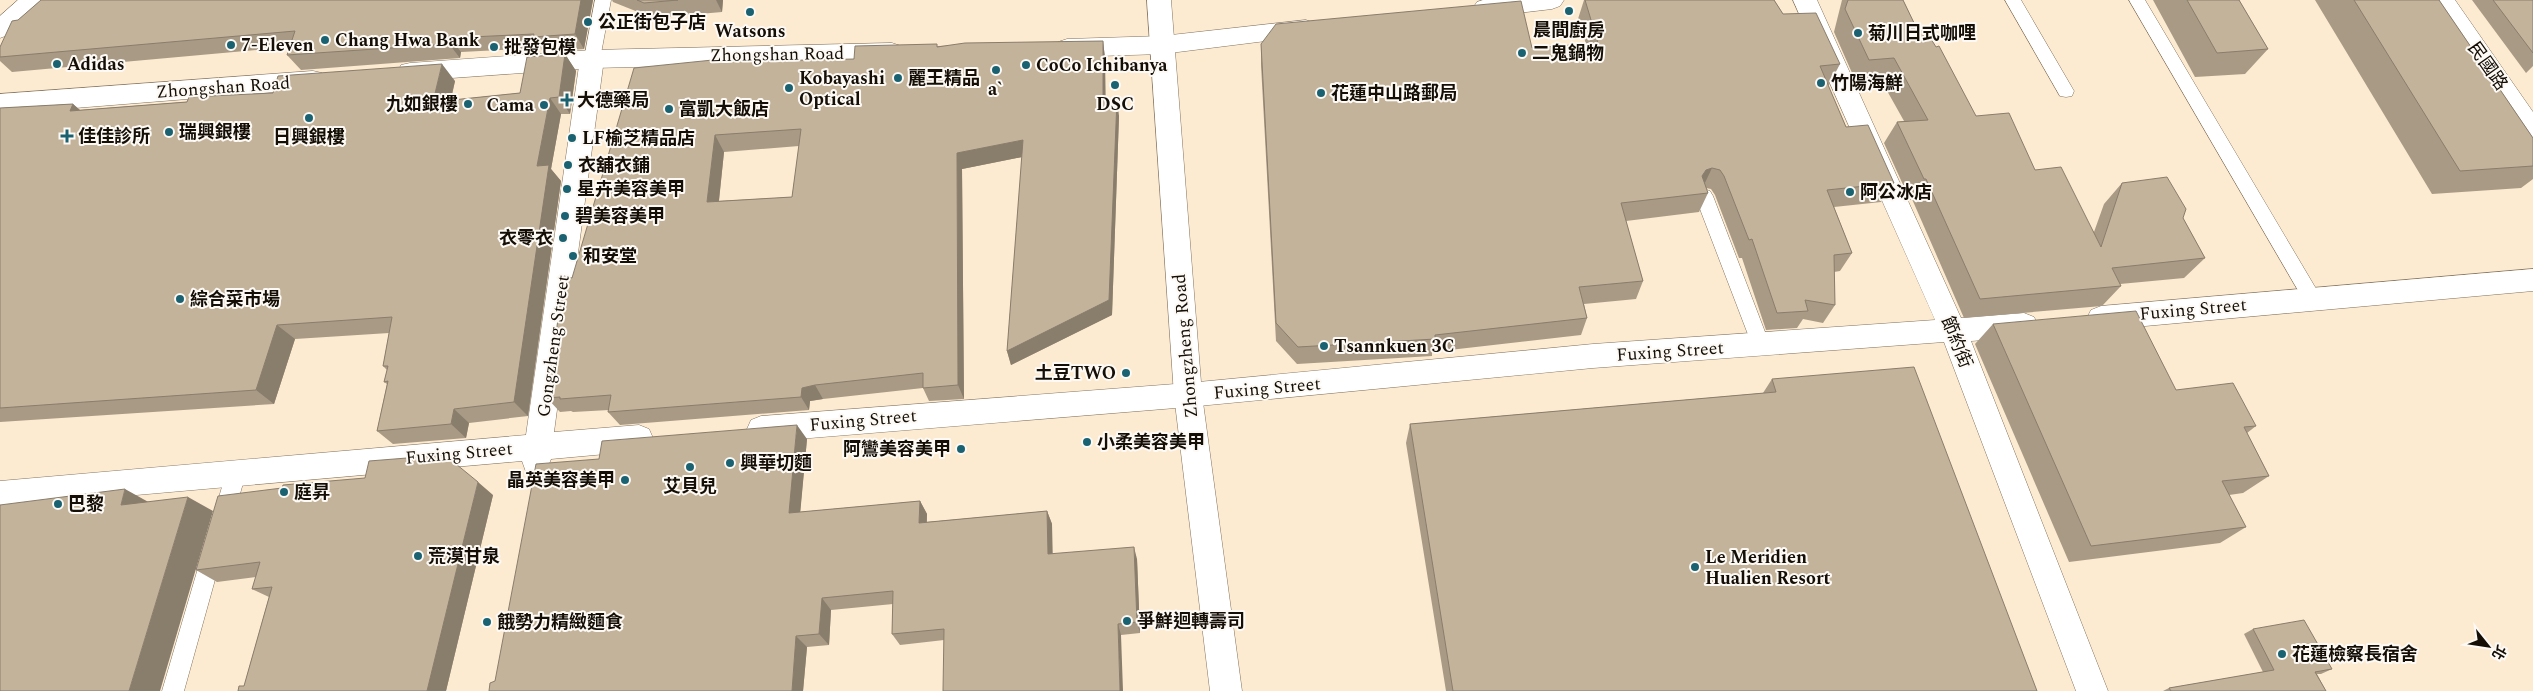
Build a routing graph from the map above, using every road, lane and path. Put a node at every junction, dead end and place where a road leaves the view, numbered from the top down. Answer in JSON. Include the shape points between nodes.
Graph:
{"nodes":[{"id":1,"x":34,"y":0,"type":"edge"},
{"id":2,"x":603,"y":0,"type":"edge"},
{"id":3,"x":1160,"y":0,"type":"edge"},
{"id":4,"x":1552,"y":0,"type":"edge"},
{"id":5,"x":1804,"y":0,"type":"edge"},
{"id":6,"x":2013,"y":0,"type":"edge"},
{"id":7,"x":2137,"y":0,"type":"edge"},
{"id":8,"x":2442,"y":0,"type":"edge"},
{"id":9,"x":1464,"y":10,"type":"edge"},
{"id":10,"x":1328,"y":26,"type":"edge"},
{"id":11,"x":0,"y":30,"type":"edge"},
{"id":12,"x":1162,"y":45,"type":"junction"},
{"id":13,"x":1044,"y":48,"type":"edge"},
{"id":14,"x":916,"y":51,"type":"edge"},
{"id":15,"x":592,"y":59,"type":"junction"},
{"id":16,"x":385,"y":74,"type":"edge"},
{"id":17,"x":336,"y":78,"type":"edge"},
{"id":18,"x":2066,"y":91,"type":"dead end"},
{"id":19,"x":0,"y":104,"type":"edge"},
{"id":20,"x":2533,"y":132,"type":"edge"},
{"id":21,"x":1704,"y":196,"type":"edge"},
{"id":22,"x":2533,"y":280,"type":"edge"},
{"id":23,"x":2312,"y":298,"type":"junction"},
{"id":24,"x":1954,"y":332,"type":"junction"},
{"id":25,"x":1761,"y":345,"type":"junction"},
{"id":26,"x":1188,"y":395,"type":"junction"},
{"id":27,"x":736,"y":430,"type":"edge"},
{"id":28,"x":667,"y":436,"type":"edge"},
{"id":29,"x":540,"y":446,"type":"junction"},
{"id":30,"x":236,"y":473,"type":"junction"},
{"id":31,"x":532,"y":485,"type":"edge"},
{"id":32,"x":0,"y":494,"type":"edge"},
{"id":33,"x":174,"y":691,"type":"edge"},
{"id":34,"x":1226,"y":691,"type":"edge"},
{"id":35,"x":2092,"y":691,"type":"edge"}],
"edges":[{"from":1,"to":11,"type":"street"},
{"from":2,"to":15,"type":"lane","name":"Gongzheng Street"},
{"from":3,"to":12,"type":"street","name":"Zhongzheng Road"},
{"from":4,"to":9,"type":"street"},
{"from":5,"to":24,"type":"street","name":"節約街"},
{"from":6,"to":18,"type":"lane"},
{"from":7,"to":23,"type":"lane"},
{"from":8,"to":20,"type":"street","name":"民國路"},
{"from":10,"to":12,"type":"street"},
{"from":12,"to":13,"type":"street"},
{"from":12,"to":26,"type":"street","name":"Zhongzheng Road"},
{"from":14,"to":15,"type":"street","name":"Zhongshan Road"},
{"from":15,"to":16,"type":"street","name":"Zhongshan Road"},
{"from":15,"to":29,"type":"street","name":"Gongzheng Street"},
{"from":17,"to":19,"type":"street","name":"Zhongshan Road"},
{"from":21,"to":25,"type":"lane"},
{"from":22,"to":23,"type":"street","name":"Fuxing Street"},
{"from":23,"to":24,"type":"street","name":"Fuxing Street"},
{"from":24,"to":25,"type":"street","name":"Fuxing Street"},
{"from":24,"to":35,"type":"street","name":"節約街"},
{"from":25,"to":26,"type":"street","name":"Fuxing Street","via":[[1593,356]]},
{"from":26,"to":27,"type":"street","name":"Fuxing Street"},
{"from":26,"to":34,"type":"street","name":"Zhongzheng Road"},
{"from":28,"to":29,"type":"street","name":"Fuxing Street"},
{"from":29,"to":30,"type":"street","name":"Fuxing Street"},
{"from":29,"to":31,"type":"street","name":"Gongzheng Street"},
{"from":30,"to":32,"type":"street","name":"Fuxing Street"},
{"from":30,"to":33,"type":"lane"}]}
